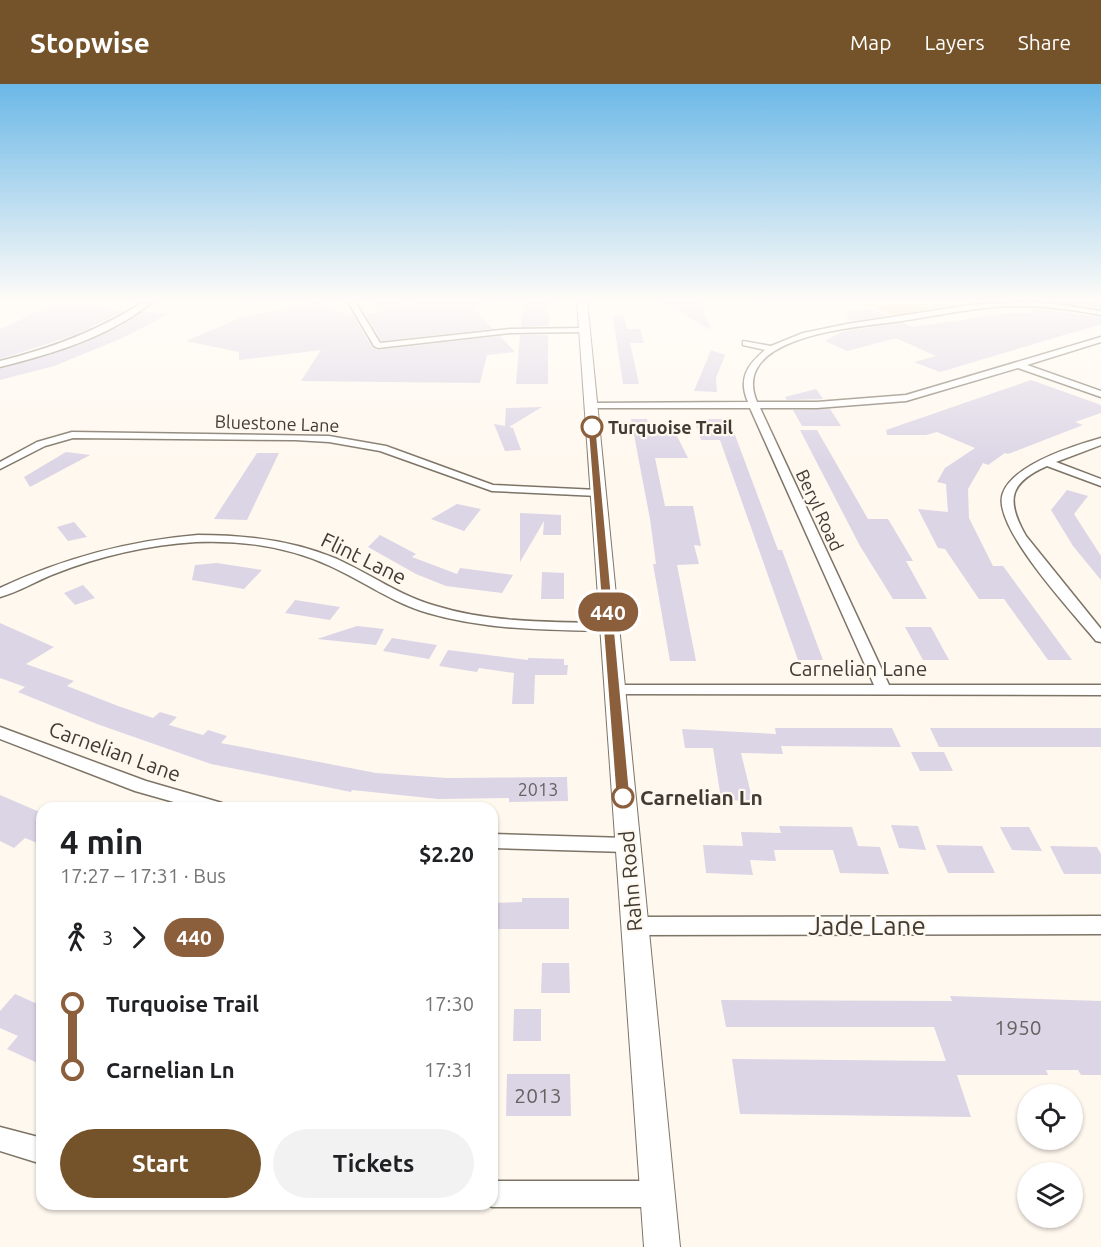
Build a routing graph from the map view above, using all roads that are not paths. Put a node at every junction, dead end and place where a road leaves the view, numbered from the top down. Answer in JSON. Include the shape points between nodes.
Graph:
{"nodes":[{"id":1,"x":33,"y":354,"type":"edge"},
{"id":2,"x":586,"y":354,"type":"edge"},
{"id":3,"x":765,"y":354,"type":"edge"},
{"id":4,"x":1052,"y":354,"type":"edge"},
{"id":5,"x":0,"y":364,"type":"edge"},
{"id":6,"x":1018,"y":365,"type":"junction"},
{"id":7,"x":1101,"y":394,"type":"edge"},
{"id":8,"x":591,"y":405,"type":"junction"},
{"id":9,"x":754,"y":405,"type":"junction"},
{"id":10,"x":1101,"y":441,"type":"edge"},
{"id":11,"x":1049,"y":463,"type":"junction"},
{"id":12,"x":0,"y":466,"type":"edge"},
{"id":13,"x":1101,"y":483,"type":"edge"},
{"id":14,"x":598,"y":493,"type":"junction"},
{"id":15,"x":0,"y":593,"type":"edge"},
{"id":16,"x":609,"y":627,"type":"junction"},
{"id":17,"x":1101,"y":638,"type":"edge"},
{"id":18,"x":615,"y":690,"type":"junction"},
{"id":19,"x":884,"y":690,"type":"junction"},
{"id":20,"x":1101,"y":690,"type":"edge"},
{"id":21,"x":0,"y":733,"type":"edge"},
{"id":22,"x":196,"y":802,"type":"edge"},
{"id":23,"x":498,"y":841,"type":"edge"},
{"id":24,"x":626,"y":844,"type":"junction"},
{"id":25,"x":1101,"y":925,"type":"edge"},
{"id":26,"x":633,"y":926,"type":"junction"},
{"id":27,"x":0,"y":1139,"type":"edge"},
{"id":28,"x":36,"y":1149,"type":"edge"},
{"id":29,"x":498,"y":1194,"type":"edge"},
{"id":30,"x":657,"y":1194,"type":"junction"},
{"id":31,"x":662,"y":1247,"type":"edge"}],
"edges":[{"from":1,"to":5,"type":"street"},
{"from":2,"to":8,"type":"street","name":"Rahn Road"},
{"from":3,"to":9,"type":"street","name":"Beryl Road","via":[[754,363],[748,375]]},
{"from":4,"to":6,"type":"street"},
{"from":6,"to":7,"type":"street"},
{"from":6,"to":9,"type":"street","via":[[906,398],[848,404]]},
{"from":8,"to":9,"type":"street"},
{"from":8,"to":14,"type":"street","name":"Rahn Road"},
{"from":9,"to":19,"type":"street","name":"Beryl Road"},
{"from":10,"to":11,"type":"street"},
{"from":11,"to":13,"type":"street"},
{"from":11,"to":17,"type":"street","via":[[1016,481],[1007,495],[1008,513],[1018,534]]},
{"from":12,"to":14,"type":"street","name":"Bluestone Lane","via":[[56,438],[72,435],[329,439],[382,448],[492,488]]},
{"from":14,"to":16,"type":"street","name":"Rahn Road"},
{"from":15,"to":16,"type":"street","name":"Flint Lane","via":[[46,572],[112,552],[165,542],[233,540],[299,549],[334,562],[409,602],[452,614],[532,625]]},
{"from":16,"to":18,"type":"street","name":"Rahn Road"},
{"from":18,"to":19,"type":"street","name":"Carnelian Lane"},
{"from":18,"to":24,"type":"street","name":"Rahn Road"},
{"from":19,"to":20,"type":"street","name":"Carnelian Lane"},
{"from":21,"to":22,"type":"street","name":"Carnelian Lane","via":[[141,786]]},
{"from":23,"to":24,"type":"street"},
{"from":24,"to":26,"type":"street","name":"Rahn Road"},
{"from":25,"to":26,"type":"street","name":"Jade Lane"},
{"from":26,"to":30,"type":"street","name":"Rahn Road"},
{"from":27,"to":28,"type":"street"},
{"from":29,"to":30,"type":"street"},
{"from":30,"to":31,"type":"street","name":"Rahn Road"}]}
